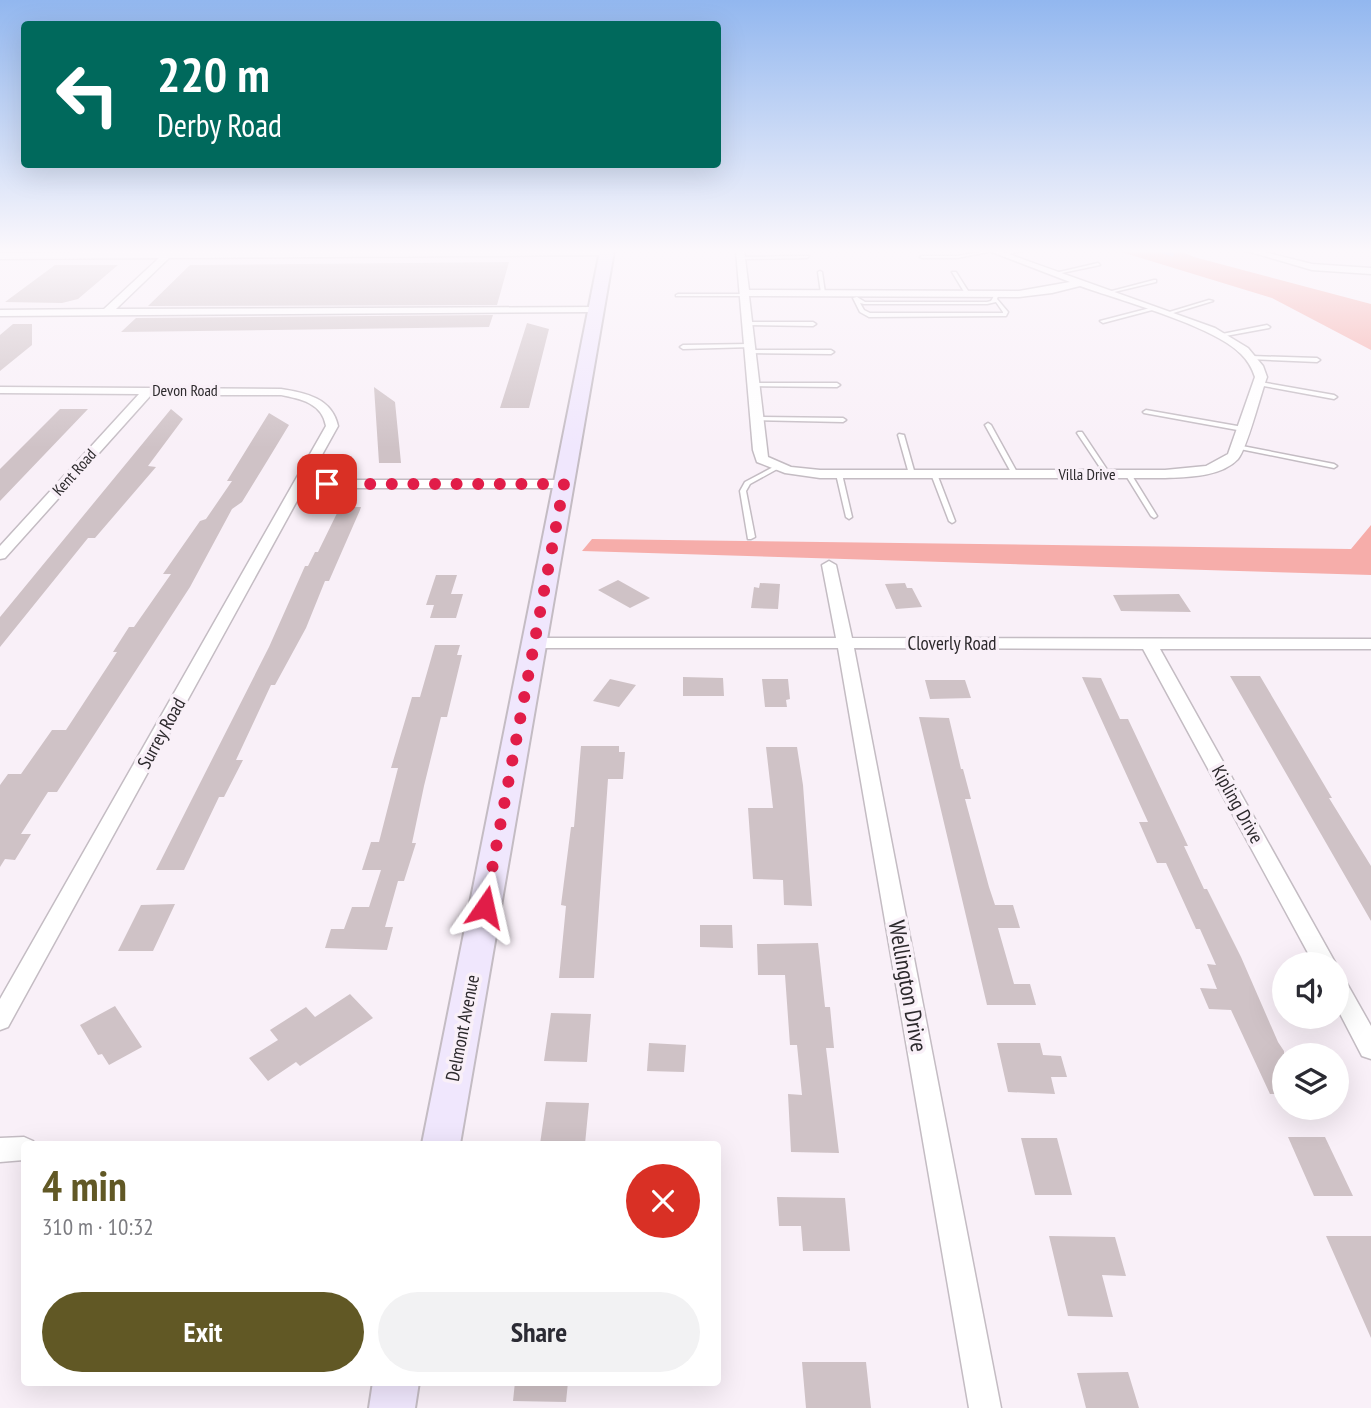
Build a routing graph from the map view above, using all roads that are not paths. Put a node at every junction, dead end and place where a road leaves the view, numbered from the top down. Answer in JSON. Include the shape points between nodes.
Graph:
{"nodes":[{"id":1,"x":595,"y":317,"type":"edge"},
{"id":2,"x":747,"y":317,"type":"edge"},
{"id":3,"x":1120,"y":317,"type":"edge"},
{"id":4,"x":1177,"y":317,"type":"edge"},
{"id":5,"x":1103,"y":321,"type":"dead end"},
{"id":6,"x":747,"y":324,"type":"junction"},
{"id":7,"x":813,"y":324,"type":"dead end"},
{"id":8,"x":1267,"y":327,"type":"dead end"},
{"id":9,"x":1220,"y":335,"type":"junction"},
{"id":10,"x":683,"y":347,"type":"dead end"},
{"id":11,"x":750,"y":349,"type":"junction"},
{"id":12,"x":831,"y":352,"type":"dead end"},
{"id":13,"x":1251,"y":358,"type":"junction"},
{"id":14,"x":1317,"y":360,"type":"dead end"},
{"id":15,"x":1260,"y":383,"type":"junction"},
{"id":16,"x":753,"y":385,"type":"junction"},
{"id":17,"x":837,"y":385,"type":"dead end"},
{"id":18,"x":0,"y":390,"type":"edge"},
{"id":19,"x":149,"y":390,"type":"junction"},
{"id":20,"x":1334,"y":397,"type":"dead end"},
{"id":21,"x":1146,"y":412,"type":"dead end"},
{"id":22,"x":757,"y":419,"type":"junction"},
{"id":23,"x":843,"y":420,"type":"dead end"},
{"id":24,"x":988,"y":425,"type":"dead end"},
{"id":25,"x":1243,"y":429,"type":"junction"},
{"id":26,"x":1080,"y":433,"type":"dead end"},
{"id":27,"x":901,"y":435,"type":"dead end"},
{"id":28,"x":323,"y":445,"type":"joint"},
{"id":29,"x":1237,"y":447,"type":"junction"},
{"id":30,"x":1334,"y":466,"type":"dead end"},
{"id":31,"x":777,"y":467,"type":"junction"},
{"id":32,"x":839,"y":474,"type":"junction"},
{"id":33,"x":912,"y":474,"type":"junction"},
{"id":34,"x":934,"y":474,"type":"junction"},
{"id":35,"x":1015,"y":474,"type":"junction"},
{"id":36,"x":1107,"y":474,"type":"junction"},
{"id":37,"x":1128,"y":474,"type":"junction"},
{"id":38,"x":301,"y":484,"type":"junction"},
{"id":39,"x":564,"y":484,"type":"junction"},
{"id":40,"x":1154,"y":516,"type":"dead end"},
{"id":41,"x":849,"y":517,"type":"dead end"},
{"id":42,"x":953,"y":521,"type":"dead end"},
{"id":43,"x":751,"y":537,"type":"dead end"},
{"id":44,"x":0,"y":555,"type":"edge"},
{"id":45,"x":829,"y":565,"type":"dead end"},
{"id":46,"x":534,"y":643,"type":"junction"},
{"id":47,"x":845,"y":643,"type":"junction"},
{"id":48,"x":1149,"y":644,"type":"junction"},
{"id":49,"x":1371,"y":645,"type":"edge"},
{"id":50,"x":1318,"y":952,"type":"edge"},
{"id":51,"x":1349,"y":1008,"type":"edge"},
{"id":52,"x":0,"y":1020,"type":"edge"},
{"id":53,"x":1371,"y":1049,"type":"edge"},
{"id":54,"x":442,"y":1141,"type":"edge"},
{"id":55,"x":21,"y":1149,"type":"edge"},
{"id":56,"x":0,"y":1150,"type":"edge"},
{"id":57,"x":396,"y":1386,"type":"edge"},
{"id":58,"x":392,"y":1408,"type":"edge"},
{"id":59,"x":985,"y":1408,"type":"edge"}],
"edges":[{"from":1,"to":39,"type":"street","name":"Delmont Avenue"},
{"from":2,"to":6,"type":"street"},
{"from":3,"to":5,"type":"lane"},
{"from":4,"to":9,"type":"street"},
{"from":6,"to":7,"type":"lane"},
{"from":6,"to":11,"type":"street"},
{"from":8,"to":9,"type":"lane"},
{"from":9,"to":13,"type":"street"},
{"from":10,"to":11,"type":"lane"},
{"from":11,"to":12,"type":"lane"},
{"from":11,"to":16,"type":"street"},
{"from":13,"to":14,"type":"lane"},
{"from":13,"to":15,"type":"street"},
{"from":15,"to":20,"type":"lane"},
{"from":15,"to":25,"type":"street"},
{"from":16,"to":17,"type":"lane"},
{"from":16,"to":22,"type":"street"},
{"from":18,"to":19,"type":"street","name":"Devon Road"},
{"from":19,"to":28,"type":"street","name":"Devon Road","via":[[262,390],[308,398],[332,417]]},
{"from":19,"to":44,"type":"street","name":"Kent Road"},
{"from":21,"to":25,"type":"lane"},
{"from":22,"to":23,"type":"lane"},
{"from":22,"to":31,"type":"street","via":[[762,458]]},
{"from":24,"to":35,"type":"lane"},
{"from":25,"to":29,"type":"street"},
{"from":26,"to":36,"type":"lane"},
{"from":27,"to":33,"type":"lane"},
{"from":28,"to":38,"type":"street","name":"Surrey Road"},
{"from":29,"to":30,"type":"lane"},
{"from":29,"to":37,"type":"street","name":"Villa Drive","via":[[1227,462],[1209,469]]},
{"from":31,"to":32,"type":"street","name":"Villa Drive"},
{"from":31,"to":43,"type":"lane","via":[[747,483],[743,491]]},
{"from":32,"to":33,"type":"street","name":"Villa Drive"},
{"from":32,"to":41,"type":"lane"},
{"from":33,"to":34,"type":"street","name":"Villa Drive"},
{"from":34,"to":35,"type":"street","name":"Villa Drive"},
{"from":34,"to":42,"type":"lane"},
{"from":35,"to":36,"type":"street","name":"Villa Drive"},
{"from":36,"to":37,"type":"street","name":"Villa Drive"},
{"from":37,"to":40,"type":"lane"},
{"from":38,"to":39,"type":"street"},
{"from":38,"to":52,"type":"street","name":"Surrey Road"},
{"from":39,"to":46,"type":"street","name":"Delmont Avenue"},
{"from":45,"to":47,"type":"street","name":"Wellington Drive"},
{"from":46,"to":47,"type":"street","name":"Cloverly Road"},
{"from":46,"to":54,"type":"street","name":"Delmont Avenue"},
{"from":47,"to":48,"type":"street","name":"Cloverly Road"},
{"from":47,"to":59,"type":"street","name":"Wellington Drive"},
{"from":48,"to":49,"type":"street","name":"Cloverly Road"},
{"from":48,"to":50,"type":"street","name":"Kipling Drive"},
{"from":51,"to":53,"type":"street"},
{"from":55,"to":56,"type":"street"},
{"from":57,"to":58,"type":"street"}]}
